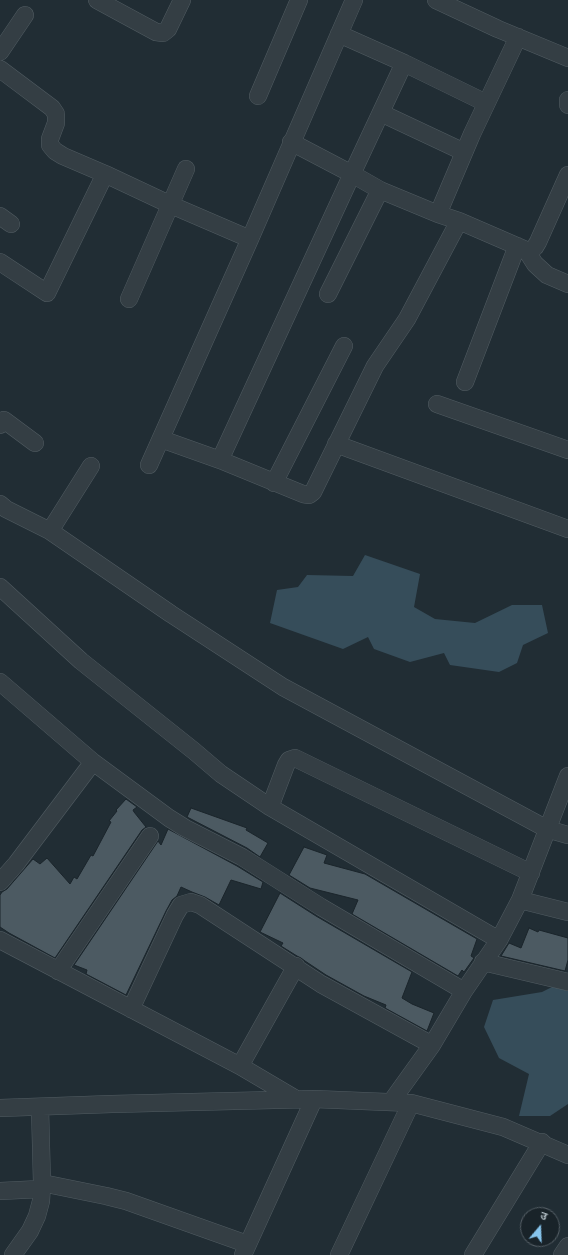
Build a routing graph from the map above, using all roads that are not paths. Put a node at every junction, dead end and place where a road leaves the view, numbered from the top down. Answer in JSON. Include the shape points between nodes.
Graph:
{"nodes":[{"id":1,"x":97,"y":0,"type":"edge"},
{"id":2,"x":182,"y":0,"type":"edge"},
{"id":3,"x":299,"y":0,"type":"edge"},
{"id":4,"x":354,"y":0,"type":"edge"},
{"id":5,"x":436,"y":0,"type":"edge"},
{"id":6,"x":25,"y":14,"type":"dead end"},
{"id":7,"x":339,"y":34,"type":"junction"},
{"id":8,"x":518,"y":37,"type":"junction"},
{"id":9,"x":0,"y":52,"type":"edge"},
{"id":10,"x":568,"y":58,"type":"edge"},
{"id":11,"x":404,"y":63,"type":"junction"},
{"id":12,"x":0,"y":69,"type":"edge"},
{"id":13,"x":258,"y":96,"type":"dead end"},
{"id":14,"x":568,"y":100,"type":"edge"},
{"id":15,"x":486,"y":103,"type":"junction"},
{"id":16,"x":568,"y":105,"type":"edge"},
{"id":17,"x":381,"y":113,"type":"junction"},
{"id":18,"x":291,"y":142,"type":"junction"},
{"id":19,"x":464,"y":152,"type":"junction"},
{"id":20,"x":186,"y":169,"type":"dead end"},
{"id":21,"x":105,"y":174,"type":"junction"},
{"id":22,"x":352,"y":174,"type":"junction"},
{"id":23,"x":568,"y":175,"type":"edge"},
{"id":24,"x":380,"y":190,"type":"junction"},
{"id":25,"x":171,"y":206,"type":"junction"},
{"id":26,"x":438,"y":214,"type":"junction"},
{"id":27,"x":459,"y":221,"type":"junction"},
{"id":28,"x":250,"y":239,"type":"junction"},
{"id":29,"x":521,"y":248,"type":"junction"},
{"id":30,"x":0,"y":262,"type":"edge"},
{"id":31,"x":568,"y":284,"type":"edge"},
{"id":32,"x":328,"y":294,"type":"dead end"},
{"id":33,"x":129,"y":299,"type":"dead end"},
{"id":34,"x":344,"y":346,"type":"dead end"},
{"id":35,"x":465,"y":382,"type":"dead end"},
{"id":36,"x":437,"y":404,"type":"dead end"},
{"id":37,"x":0,"y":425,"type":"edge"},
{"id":38,"x":161,"y":439,"type":"junction"},
{"id":39,"x":35,"y":443,"type":"dead end"},
{"id":40,"x":336,"y":444,"type":"junction"},
{"id":41,"x":568,"y":450,"type":"edge"},
{"id":42,"x":220,"y":460,"type":"junction"},
{"id":43,"x":149,"y":465,"type":"dead end"},
{"id":44,"x":91,"y":466,"type":"dead end"},
{"id":45,"x":274,"y":483,"type":"junction"},
{"id":46,"x":2,"y":509,"type":"edge"},
{"id":47,"x":568,"y":529,"type":"edge"},
{"id":48,"x":50,"y":531,"type":"junction"},
{"id":49,"x":0,"y":587,"type":"edge"},
{"id":50,"x":0,"y":682,"type":"edge"},
{"id":51,"x":93,"y":762,"type":"junction"},
{"id":52,"x":568,"y":776,"type":"edge"},
{"id":53,"x":270,"y":807,"type":"junction"},
{"id":54,"x":547,"y":829,"type":"junction"},
{"id":55,"x":568,"y":835,"type":"edge"},
{"id":56,"x":150,"y":836,"type":"dead end"},
{"id":57,"x":531,"y":872,"type":"junction"},
{"id":58,"x":0,"y":882,"type":"edge"},
{"id":59,"x":520,"y":900,"type":"junction"},
{"id":60,"x":568,"y":912,"type":"edge"},
{"id":61,"x":0,"y":940,"type":"edge"},
{"id":62,"x":499,"y":940,"type":"junction"},
{"id":63,"x":483,"y":962,"type":"junction"},
{"id":64,"x":296,"y":966,"type":"junction"},
{"id":65,"x":58,"y":971,"type":"junction"},
{"id":66,"x":568,"y":982,"type":"edge"},
{"id":67,"x":464,"y":991,"type":"junction"},
{"id":68,"x":130,"y":1009,"type":"junction"},
{"id":69,"x":432,"y":1045,"type":"junction"},
{"id":70,"x":240,"y":1066,"type":"junction"},
{"id":71,"x":296,"y":1099,"type":"junction"},
{"id":72,"x":314,"y":1099,"type":"junction"},
{"id":73,"x":391,"y":1102,"type":"junction"},
{"id":74,"x":411,"y":1103,"type":"junction"},
{"id":75,"x":0,"y":1108,"type":"edge"},
{"id":76,"x":40,"y":1108,"type":"junction"},
{"id":77,"x":542,"y":1142,"type":"junction"},
{"id":78,"x":568,"y":1154,"type":"edge"},
{"id":79,"x":42,"y":1186,"type":"junction"},
{"id":80,"x":0,"y":1191,"type":"edge"},
{"id":81,"x":568,"y":1246,"type":"edge"},
{"id":82,"x":245,"y":1250,"type":"edge"},
{"id":83,"x":13,"y":1255,"type":"edge"},
{"id":84,"x":339,"y":1255,"type":"edge"},
{"id":85,"x":473,"y":1255,"type":"edge"},
{"id":86,"x":562,"y":1255,"type":"edge"}],
"edges":[{"from":1,"to":2,"type":"street","via":[[156,32],[168,29]]},
{"from":3,"to":13,"type":"street"},
{"from":4,"to":7,"type":"street"},
{"from":5,"to":8,"type":"street"},
{"from":6,"to":9,"type":"street"},
{"from":7,"to":11,"type":"street"},
{"from":7,"to":18,"type":"street"},
{"from":8,"to":10,"type":"street"},
{"from":8,"to":15,"type":"street"},
{"from":11,"to":15,"type":"street"},
{"from":11,"to":17,"type":"street"},
{"from":12,"to":21,"type":"street","via":[[52,108],[56,114],[56,123],[50,145],[55,151]]},
{"from":14,"to":16,"type":"street"},
{"from":15,"to":19,"type":"street"},
{"from":17,"to":19,"type":"street"},
{"from":17,"to":22,"type":"street"},
{"from":18,"to":22,"type":"street"},
{"from":18,"to":28,"type":"street"},
{"from":19,"to":26,"type":"street"},
{"from":20,"to":25,"type":"street"},
{"from":21,"to":25,"type":"street"},
{"from":21,"to":30,"type":"street","via":[[47,293]]},
{"from":22,"to":24,"type":"street"},
{"from":22,"to":42,"type":"street"},
{"from":23,"to":29,"type":"street","via":[[535,247],[531,251]]},
{"from":24,"to":26,"type":"street"},
{"from":24,"to":32,"type":"street"},
{"from":25,"to":28,"type":"street"},
{"from":25,"to":33,"type":"street"},
{"from":26,"to":27,"type":"street"},
{"from":27,"to":29,"type":"street"},
{"from":27,"to":40,"type":"street","via":[[407,319],[375,366]]},
{"from":28,"to":38,"type":"street"},
{"from":29,"to":31,"type":"street","via":[[547,274]]},
{"from":29,"to":35,"type":"street"},
{"from":34,"to":45,"type":"street"},
{"from":36,"to":41,"type":"street"},
{"from":37,"to":39,"type":"street","via":[[4,420]]},
{"from":38,"to":42,"type":"street"},
{"from":38,"to":43,"type":"street"},
{"from":40,"to":45,"type":"street","via":[[316,487],[309,495]]},
{"from":40,"to":47,"type":"street"},
{"from":42,"to":45,"type":"street"},
{"from":44,"to":48,"type":"street"},
{"from":46,"to":48,"type":"street"},
{"from":48,"to":54,"type":"street","via":[[170,614],[283,687]]},
{"from":49,"to":53,"type":"street","via":[[81,661],[221,774]]},
{"from":50,"to":51,"type":"street"},
{"from":51,"to":58,"type":"street"},
{"from":51,"to":67,"type":"street","via":[[169,818],[242,857]]},
{"from":52,"to":54,"type":"street"},
{"from":53,"to":57,"type":"street","via":[[286,765],[289,760],[295,758]]},
{"from":53,"to":62,"type":"street"},
{"from":54,"to":55,"type":"street"},
{"from":54,"to":57,"type":"street"},
{"from":56,"to":65,"type":"street"},
{"from":57,"to":59,"type":"street"},
{"from":59,"to":60,"type":"street"},
{"from":59,"to":62,"type":"street"},
{"from":61,"to":65,"type":"street"},
{"from":62,"to":63,"type":"street"},
{"from":63,"to":66,"type":"street"},
{"from":63,"to":67,"type":"street"},
{"from":64,"to":68,"type":"street","via":[[200,905],[191,902],[181,905],[174,915]]},
{"from":64,"to":69,"type":"street","via":[[321,984]]},
{"from":64,"to":70,"type":"street"},
{"from":65,"to":68,"type":"street"},
{"from":67,"to":69,"type":"street"},
{"from":68,"to":70,"type":"street"},
{"from":69,"to":73,"type":"street"},
{"from":70,"to":71,"type":"street"},
{"from":71,"to":72,"type":"street"},
{"from":71,"to":76,"type":"street"},
{"from":72,"to":73,"type":"street"},
{"from":72,"to":82,"type":"street"},
{"from":73,"to":74,"type":"street"},
{"from":74,"to":77,"type":"street","via":[[503,1127]]},
{"from":74,"to":84,"type":"street"},
{"from":75,"to":76,"type":"street"},
{"from":76,"to":79,"type":"street"},
{"from":77,"to":78,"type":"street"},
{"from":77,"to":85,"type":"street"},
{"from":79,"to":80,"type":"street"},
{"from":79,"to":82,"type":"street","via":[[126,1201]]},
{"from":79,"to":83,"type":"street","via":[[37,1216]]},
{"from":81,"to":86,"type":"street"}]}
